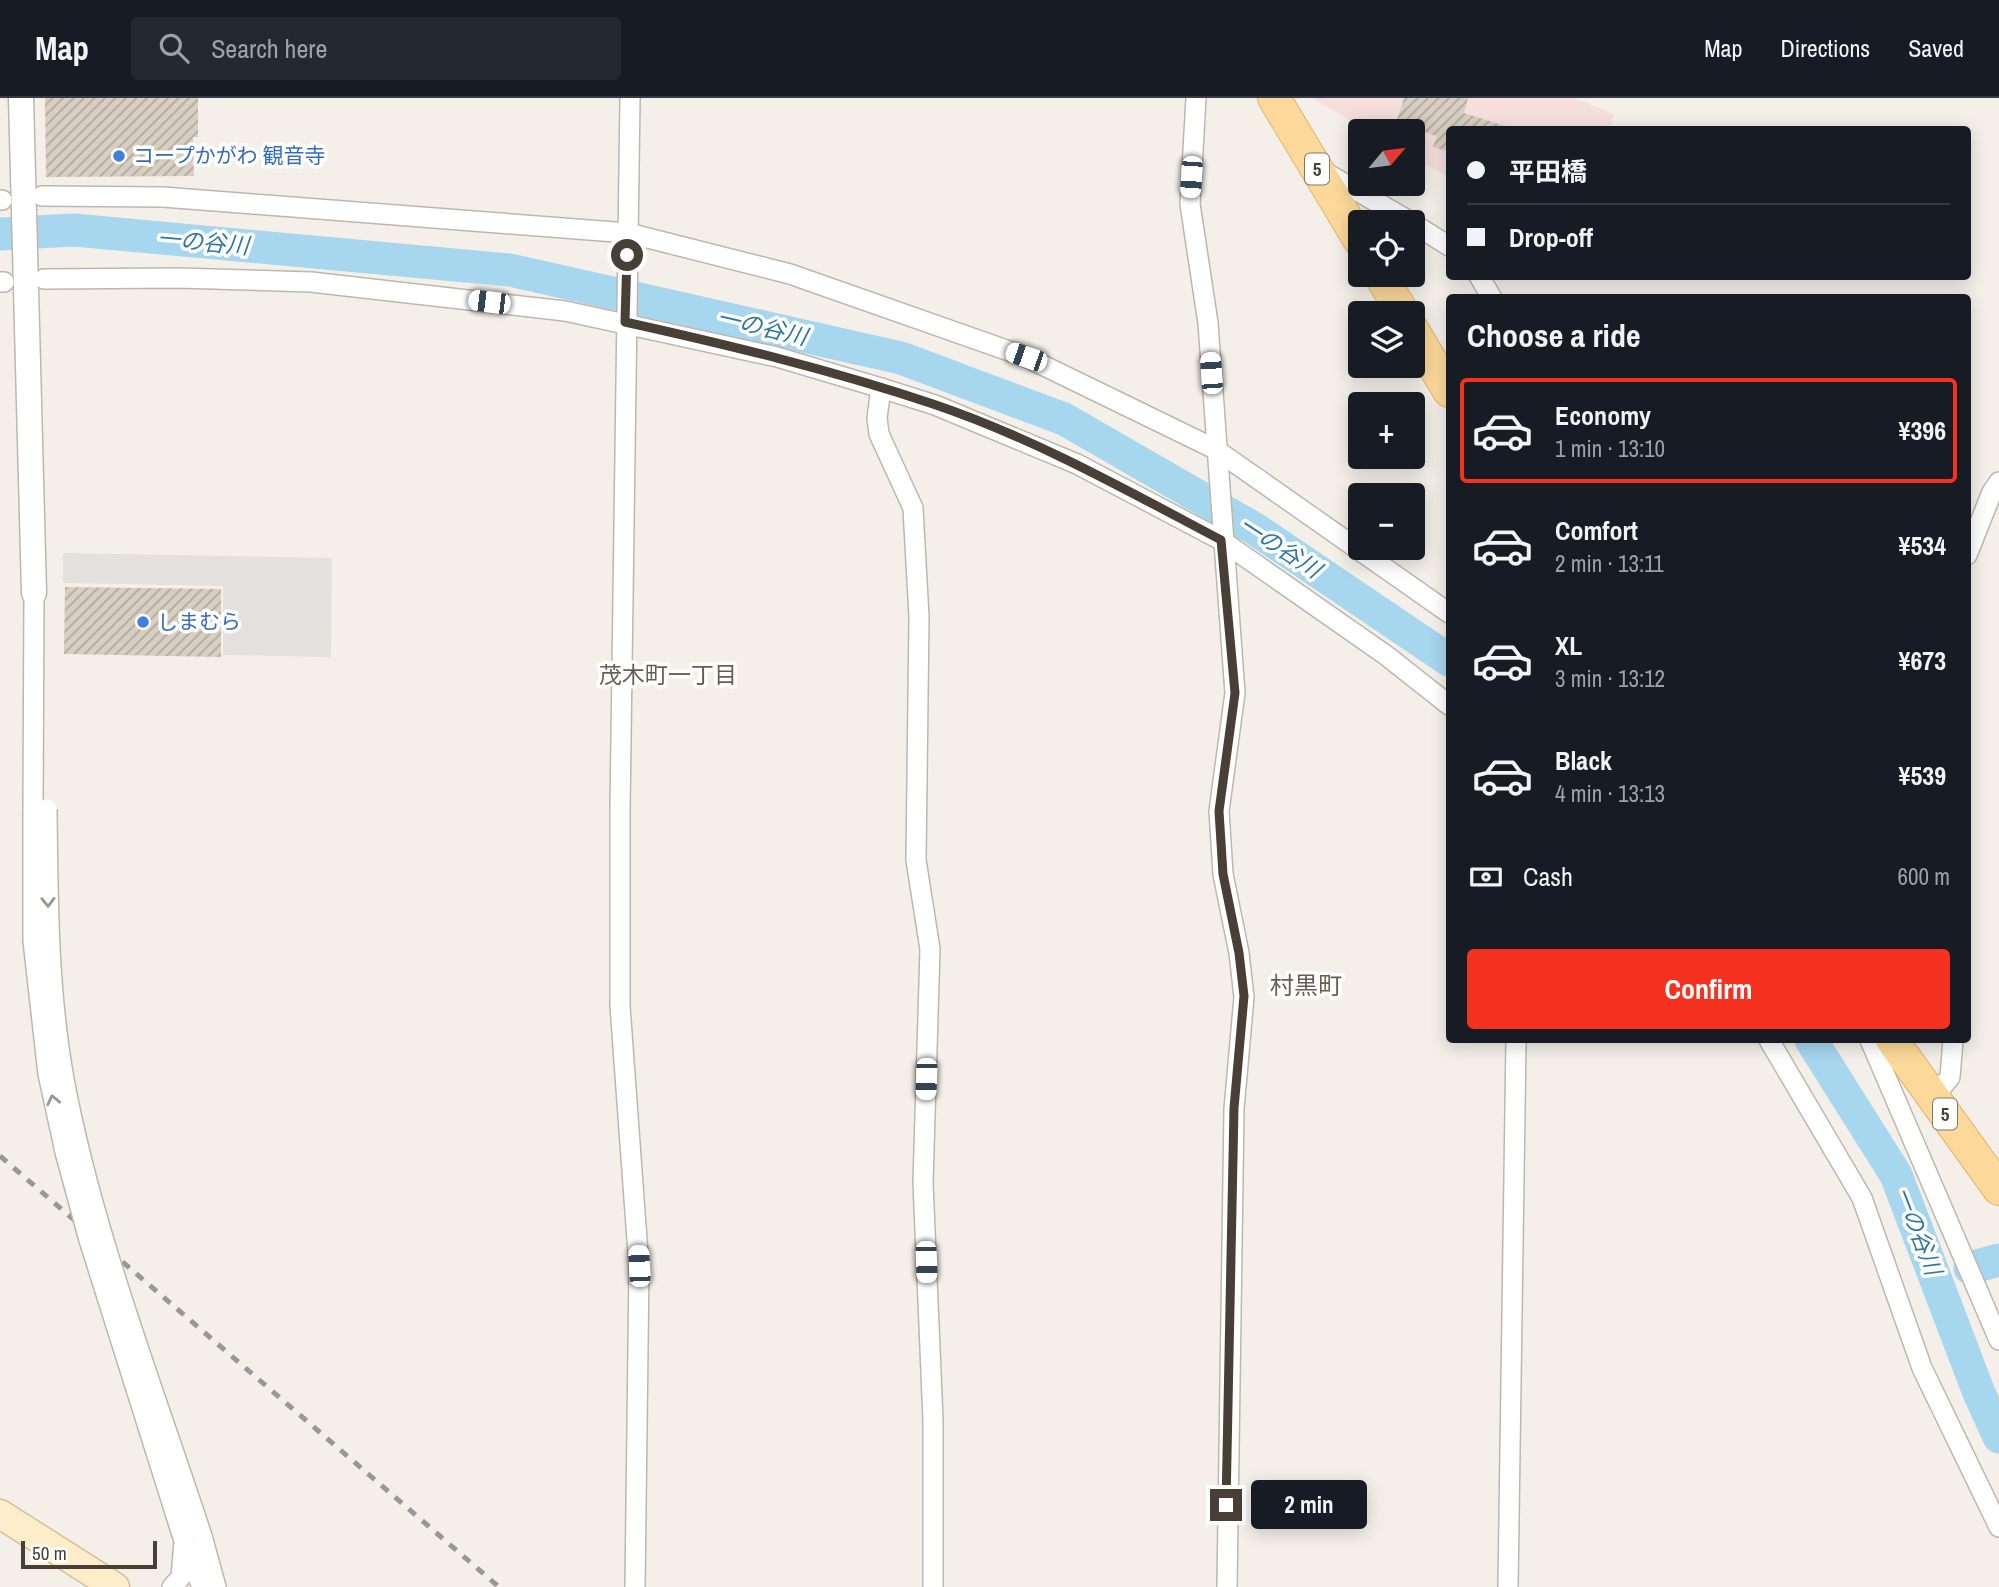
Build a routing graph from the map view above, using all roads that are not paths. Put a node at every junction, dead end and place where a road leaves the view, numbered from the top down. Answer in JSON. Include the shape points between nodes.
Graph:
{"nodes":[{"id":1,"x":21,"y":98,"type":"edge"},
{"id":2,"x":630,"y":98,"type":"edge"},
{"id":3,"x":1196,"y":98,"type":"edge"},
{"id":4,"x":1274,"y":98,"type":"edge"},
{"id":5,"x":1316,"y":167,"type":"junction"},
{"id":6,"x":17,"y":199,"type":"edge"},
{"id":7,"x":1390,"y":210,"type":"edge"},
{"id":8,"x":1348,"y":221,"type":"edge"},
{"id":9,"x":1425,"y":231,"type":"edge"},
{"id":10,"x":628,"y":233,"type":"junction"},
{"id":11,"x":1446,"y":244,"type":"edge"},
{"id":12,"x":19,"y":280,"type":"edge"},
{"id":13,"x":625,"y":322,"type":"junction"},
{"id":14,"x":1425,"y":351,"type":"edge"},
{"id":15,"x":1446,"y":386,"type":"edge"},
{"id":16,"x":881,"y":388,"type":"junction"},
{"id":17,"x":1215,"y":449,"type":"junction"},
{"id":18,"x":1999,"y":482,"type":"edge"},
{"id":19,"x":1221,"y":540,"type":"junction"},
{"id":20,"x":1971,"y":545,"type":"edge"},
{"id":21,"x":34,"y":593,"type":"joint"},
{"id":22,"x":1446,"y":611,"type":"edge"},
{"id":23,"x":1446,"y":703,"type":"edge"},
{"id":24,"x":40,"y":810,"type":"junction"},
{"id":25,"x":1516,"y":1043,"type":"edge"},
{"id":26,"x":1771,"y":1043,"type":"edge"},
{"id":27,"x":1871,"y":1043,"type":"edge"},
{"id":28,"x":1894,"y":1043,"type":"edge"},
{"id":29,"x":1953,"y":1043,"type":"edge"},
{"id":30,"x":1933,"y":1098,"type":"junction"},
{"id":31,"x":1999,"y":1189,"type":"edge"},
{"id":32,"x":1999,"y":1340,"type":"edge"},
{"id":33,"x":0,"y":1514,"type":"edge"},
{"id":34,"x":1999,"y":1527,"type":"edge"},
{"id":35,"x":193,"y":1538,"type":"junction"},
{"id":36,"x":211,"y":1567,"type":"junction"},
{"id":37,"x":115,"y":1587,"type":"edge"},
{"id":38,"x":172,"y":1587,"type":"edge"},
{"id":39,"x":201,"y":1587,"type":"edge"},
{"id":40,"x":209,"y":1587,"type":"edge"},
{"id":41,"x":216,"y":1587,"type":"edge"},
{"id":42,"x":222,"y":1587,"type":"edge"},
{"id":43,"x":635,"y":1587,"type":"edge"},
{"id":44,"x":933,"y":1587,"type":"edge"},
{"id":45,"x":1227,"y":1587,"type":"edge"},
{"id":46,"x":1508,"y":1587,"type":"edge"}],
"edges":[{"from":1,"to":6,"type":"street"},
{"from":2,"to":10,"type":"street"},
{"from":3,"to":17,"type":"street","via":[[1189,204],[1208,323]]},
{"from":4,"to":5,"type":"main road","number":"5"},
{"from":5,"to":7,"type":"street"},
{"from":5,"to":8,"type":"main road","number":"5"},
{"from":6,"to":10,"type":"street","via":[[163,197]]},
{"from":6,"to":12,"type":"street"},
{"from":9,"to":11,"type":"street"},
{"from":10,"to":13,"type":"street"},
{"from":10,"to":17,"type":"street","via":[[790,274],[1026,357]]},
{"from":12,"to":13,"type":"street","via":[[311,282]]},
{"from":12,"to":21,"type":"street"},
{"from":13,"to":16,"type":"street","via":[[777,357]]},
{"from":13,"to":43,"type":"street","via":[[620,993],[639,1266]]},
{"from":14,"to":15,"type":"main road"},
{"from":16,"to":19,"type":"street","via":[[935,405],[1077,464]]},
{"from":16,"to":44,"type":"street","via":[[879,434],[913,508],[919,617],[916,860],[930,949],[923,1183],[933,1420]]},
{"from":17,"to":19,"type":"street"},
{"from":17,"to":22,"type":"street"},
{"from":18,"to":20,"type":"street"},
{"from":19,"to":23,"type":"street"},
{"from":19,"to":45,"type":"street","via":[[1235,693],[1219,811],[1223,874],[1244,996],[1234,1108]]},
{"from":21,"to":24,"type":"street"},
{"from":24,"to":35,"type":"street","one_way":true,"bridge":true,"via":[[55,1019],[64,1079],[90,1193]]},
{"from":35,"to":24,"type":"street","one_way":true,"bridge":true,"via":[[89,1240],[48,1074],[33,941]]},
{"from":25,"to":46,"type":"street"},
{"from":26,"to":34,"type":"street","via":[[1862,1198],[1922,1368]]},
{"from":27,"to":32,"type":"street"},
{"from":28,"to":30,"type":"main road","number":"5"},
{"from":29,"to":30,"type":"street","via":[[1950,1077]]},
{"from":30,"to":31,"type":"main road","number":"5"},
{"from":33,"to":37,"type":"main road"},
{"from":35,"to":36,"type":"street"},
{"from":35,"to":38,"type":"street","via":[[181,1577]]},
{"from":35,"to":39,"type":"street"},
{"from":35,"to":40,"type":"street"},
{"from":36,"to":41,"type":"street"},
{"from":36,"to":42,"type":"street"}]}
